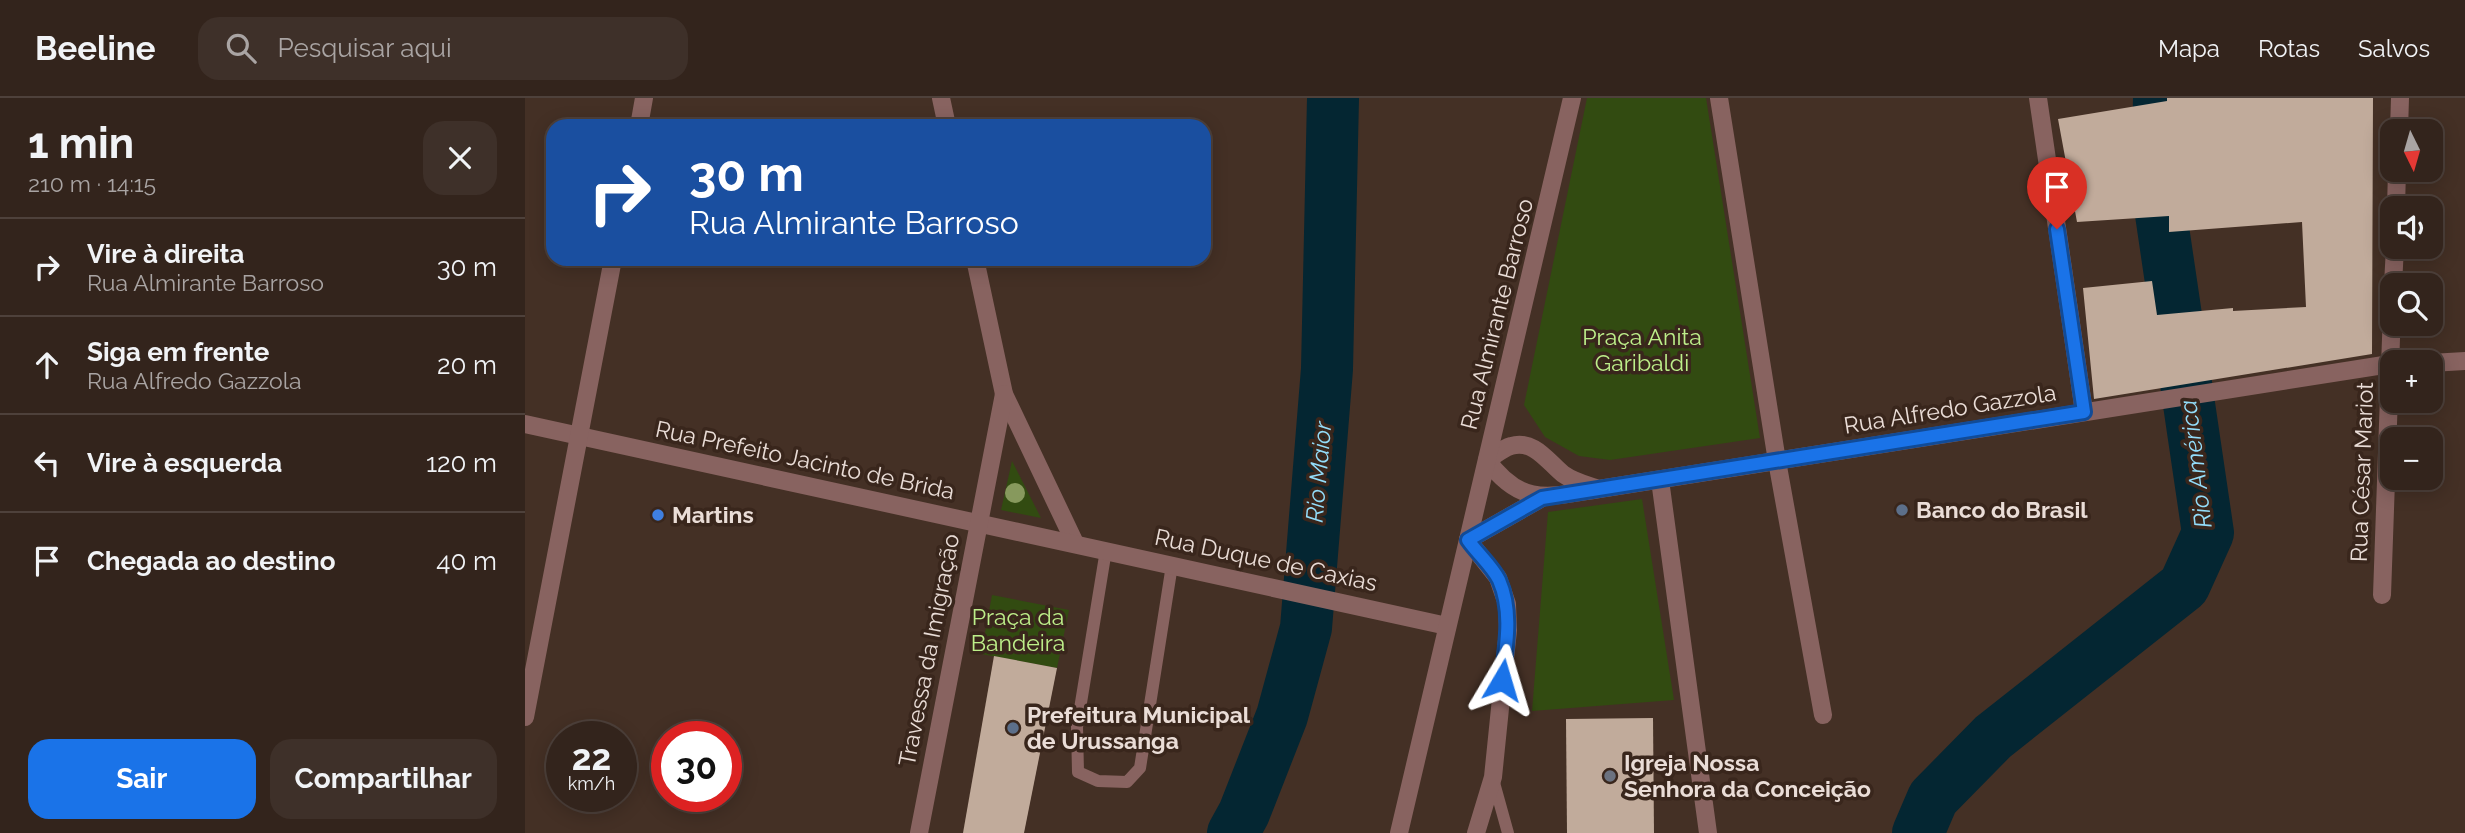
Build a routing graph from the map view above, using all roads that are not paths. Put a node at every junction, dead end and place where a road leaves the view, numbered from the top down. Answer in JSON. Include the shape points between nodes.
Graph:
{"nodes":[{"id":1,"x":644,"y":98,"type":"edge"},
{"id":2,"x":941,"y":98,"type":"edge"},
{"id":3,"x":1572,"y":98,"type":"edge"},
{"id":4,"x":1719,"y":98,"type":"edge"},
{"id":5,"x":2038,"y":98,"type":"edge"},
{"id":6,"x":2400,"y":98,"type":"edge"},
{"id":7,"x":640,"y":119,"type":"edge"},
{"id":8,"x":946,"y":119,"type":"edge"},
{"id":9,"x":2399,"y":119,"type":"edge"},
{"id":10,"x":612,"y":266,"type":"edge"},
{"id":11,"x":977,"y":266,"type":"edge"},
{"id":12,"x":2465,"y":361,"type":"edge"},
{"id":13,"x":2443,"y":362,"type":"edge"},
{"id":14,"x":2380,"y":366,"type":"edge"},
{"id":15,"x":1004,"y":394,"type":"junction"},
{"id":16,"x":2084,"y":412,"type":"junction"},
{"id":17,"x":2389,"y":413,"type":"edge"},
{"id":18,"x":525,"y":425,"type":"edge"},
{"id":19,"x":579,"y":436,"type":"junction"},
{"id":20,"x":1487,"y":460,"type":"junction"},
{"id":21,"x":1777,"y":461,"type":"junction"},
{"id":22,"x":1660,"y":480,"type":"junction"},
{"id":23,"x":1599,"y":489,"type":"junction"},
{"id":24,"x":1542,"y":498,"type":"junction"},
{"id":25,"x":979,"y":523,"type":"junction"},
{"id":26,"x":1468,"y":540,"type":"junction"},
{"id":27,"x":1075,"y":543,"type":"junction"},
{"id":28,"x":1106,"y":550,"type":"junction"},
{"id":29,"x":1172,"y":565,"type":"junction"},
{"id":30,"x":2382,"y":595,"type":"dead end"},
{"id":31,"x":1447,"y":626,"type":"junction"},
{"id":32,"x":1823,"y":715,"type":"dead end"},
{"id":33,"x":525,"y":717,"type":"edge"},
{"id":34,"x":1493,"y":777,"type":"junction"},
{"id":35,"x":919,"y":833,"type":"edge"},
{"id":36,"x":1399,"y":833,"type":"edge"},
{"id":37,"x":1476,"y":833,"type":"edge"},
{"id":38,"x":1508,"y":833,"type":"edge"},
{"id":39,"x":1708,"y":833,"type":"edge"}],
"edges":[{"from":1,"to":7,"type":"street"},
{"from":2,"to":8,"type":"street"},
{"from":3,"to":20,"type":"street","name":"Rua Almirante Barroso"},
{"from":4,"to":21,"type":"street"},
{"from":5,"to":16,"type":"street"},
{"from":6,"to":9,"type":"street"},
{"from":10,"to":19,"type":"street"},
{"from":11,"to":15,"type":"street"},
{"from":12,"to":13,"type":"street"},
{"from":14,"to":16,"type":"street","name":"Rua Alfredo Gazzola"},
{"from":15,"to":25,"type":"street","name":"Travessa da Imigração"},
{"from":15,"to":27,"type":"street"},
{"from":16,"to":21,"type":"street","name":"Rua Alfredo Gazzola"},
{"from":17,"to":30,"type":"street","name":"Rua César Mariot"},
{"from":18,"to":19,"type":"street","name":"Rua Prefeito Jacinto de Brida"},
{"from":19,"to":25,"type":"street","name":"Rua Prefeito Jacinto de Brida"},
{"from":19,"to":33,"type":"street"},
{"from":20,"to":23,"type":"street","via":[[1511,446],[1523,445],[1537,450],[1579,483]]},
{"from":20,"to":24,"type":"street","via":[[1517,489]]},
{"from":20,"to":26,"type":"street","name":"Rua Almirante Barroso"},
{"from":21,"to":22,"type":"street","name":"Rua Alfredo Gazzola"},
{"from":21,"to":32,"type":"street"},
{"from":22,"to":23,"type":"street","name":"Rua Alfredo Gazzola"},
{"from":22,"to":39,"type":"street"},
{"from":23,"to":24,"type":"street","name":"Rua Alfredo Gazzola"},
{"from":24,"to":26,"type":"street"},
{"from":25,"to":27,"type":"street","name":"Rua Prefeito Jacinto de Brida"},
{"from":25,"to":35,"type":"street","name":"Travessa da Imigração"},
{"from":26,"to":31,"type":"street","name":"Rua Almirante Barroso"},
{"from":26,"to":34,"type":"street","via":[[1498,578],[1507,604]]},
{"from":27,"to":28,"type":"street","name":"Rua Duque de Caxias"},
{"from":28,"to":29,"type":"street","name":"Rua Duque de Caxias"},
{"from":28,"to":29,"type":"lane","via":[[1077,727],[1078,772],[1098,781],[1127,782],[1140,768]]},
{"from":29,"to":31,"type":"street","name":"Rua Duque de Caxias"},
{"from":31,"to":36,"type":"street","name":"Rua Almirante Barroso"},
{"from":34,"to":37,"type":"street"},
{"from":34,"to":38,"type":"lane"}]}
